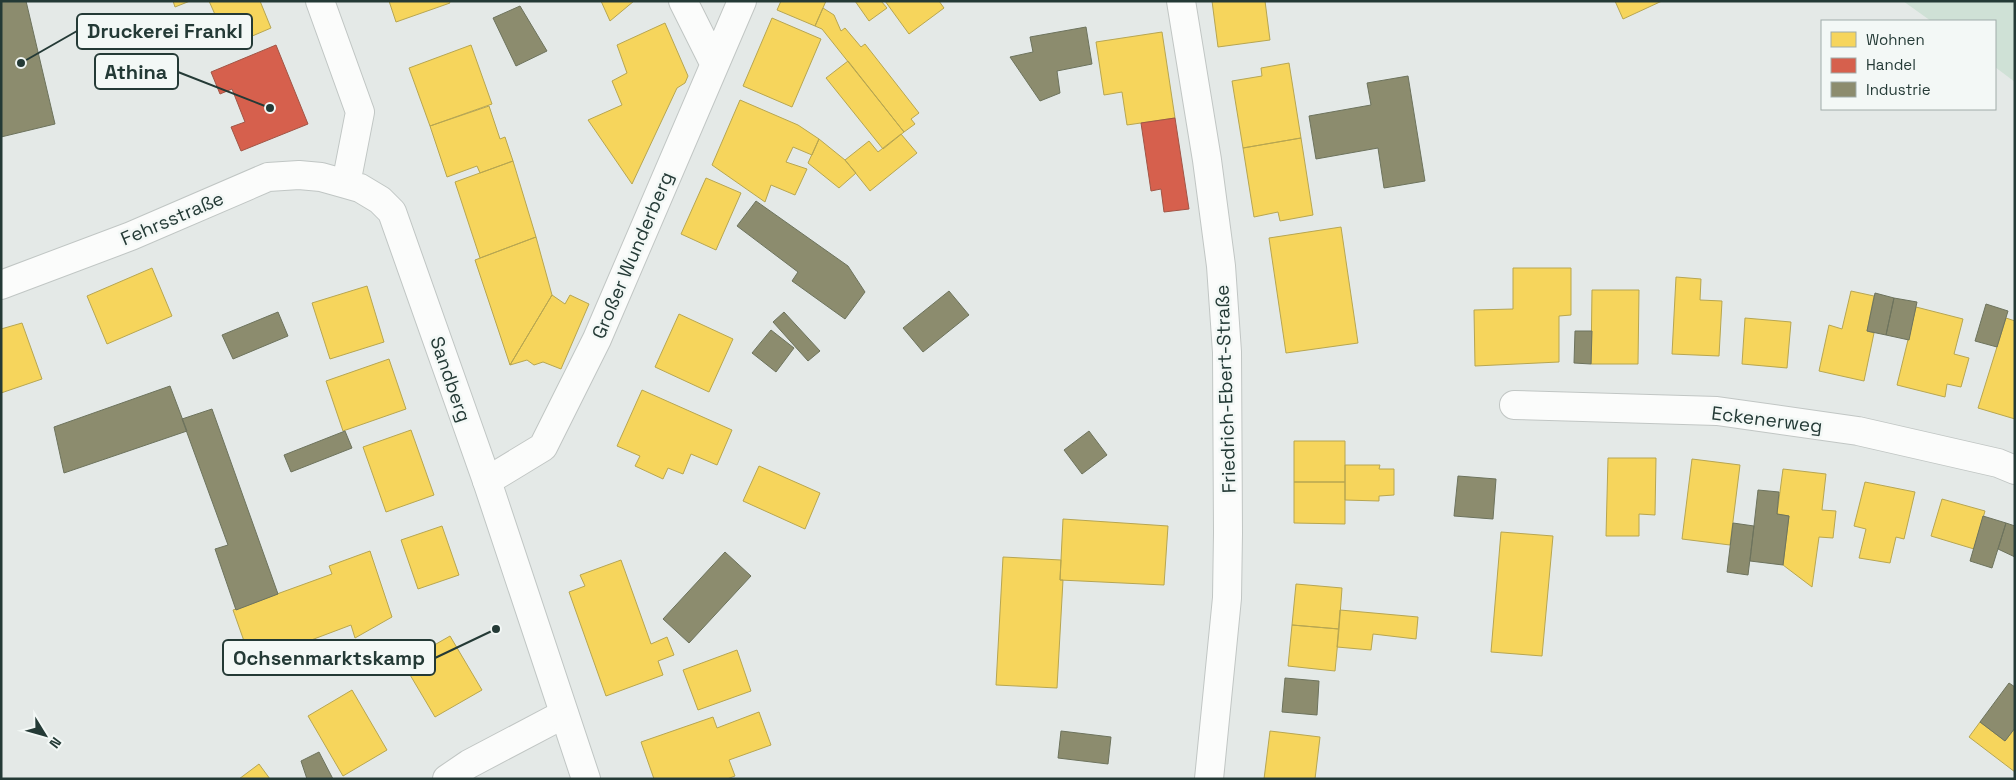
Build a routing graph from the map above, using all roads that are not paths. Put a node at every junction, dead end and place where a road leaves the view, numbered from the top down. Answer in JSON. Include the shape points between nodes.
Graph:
{"nodes":[{"id":1,"x":320,"y":1,"type":"edge"},
{"id":2,"x":683,"y":1,"type":"edge"},
{"id":3,"x":742,"y":1,"type":"edge"},
{"id":4,"x":1180,"y":1,"type":"edge"},
{"id":5,"x":714,"y":63,"type":"junction"},
{"id":6,"x":346,"y":184,"type":"junction"},
{"id":7,"x":1,"y":285,"type":"edge"},
{"id":8,"x":1514,"y":405,"type":"dead end"},
{"id":9,"x":2015,"y":470,"type":"edge"},
{"id":10,"x":487,"y":481,"type":"junction"},
{"id":11,"x":564,"y":714,"type":"junction"},
{"id":12,"x":447,"y":779,"type":"edge"},
{"id":13,"x":586,"y":779,"type":"edge"},
{"id":14,"x":1209,"y":779,"type":"edge"}],
"edges":[{"from":1,"to":6,"type":"street","via":[[360,112]]},
{"from":2,"to":5,"type":"street"},
{"from":3,"to":5,"type":"street","name":"Großer Wunderberg"},
{"from":4,"to":14,"type":"street","name":"Friedrich-Ebert-Straße","via":[[1211,189],[1227,352],[1227,598]]},
{"from":5,"to":10,"type":"street","name":"Großer Wunderberg","via":[[597,339],[543,447]]},
{"from":6,"to":7,"type":"street","name":"Fehrsstraße","via":[[299,174],[268,177],[131,236]]},
{"from":6,"to":10,"type":"street","name":"Sandberg","via":[[380,200],[392,212]]},
{"from":8,"to":9,"type":"street","name":"Eckenerweg","via":[[1717,412],[1858,431],[1998,463]]},
{"from":10,"to":11,"type":"street","name":"Sandberg"},
{"from":11,"to":12,"type":"street"},
{"from":11,"to":13,"type":"street","name":"Sandberg"}]}
